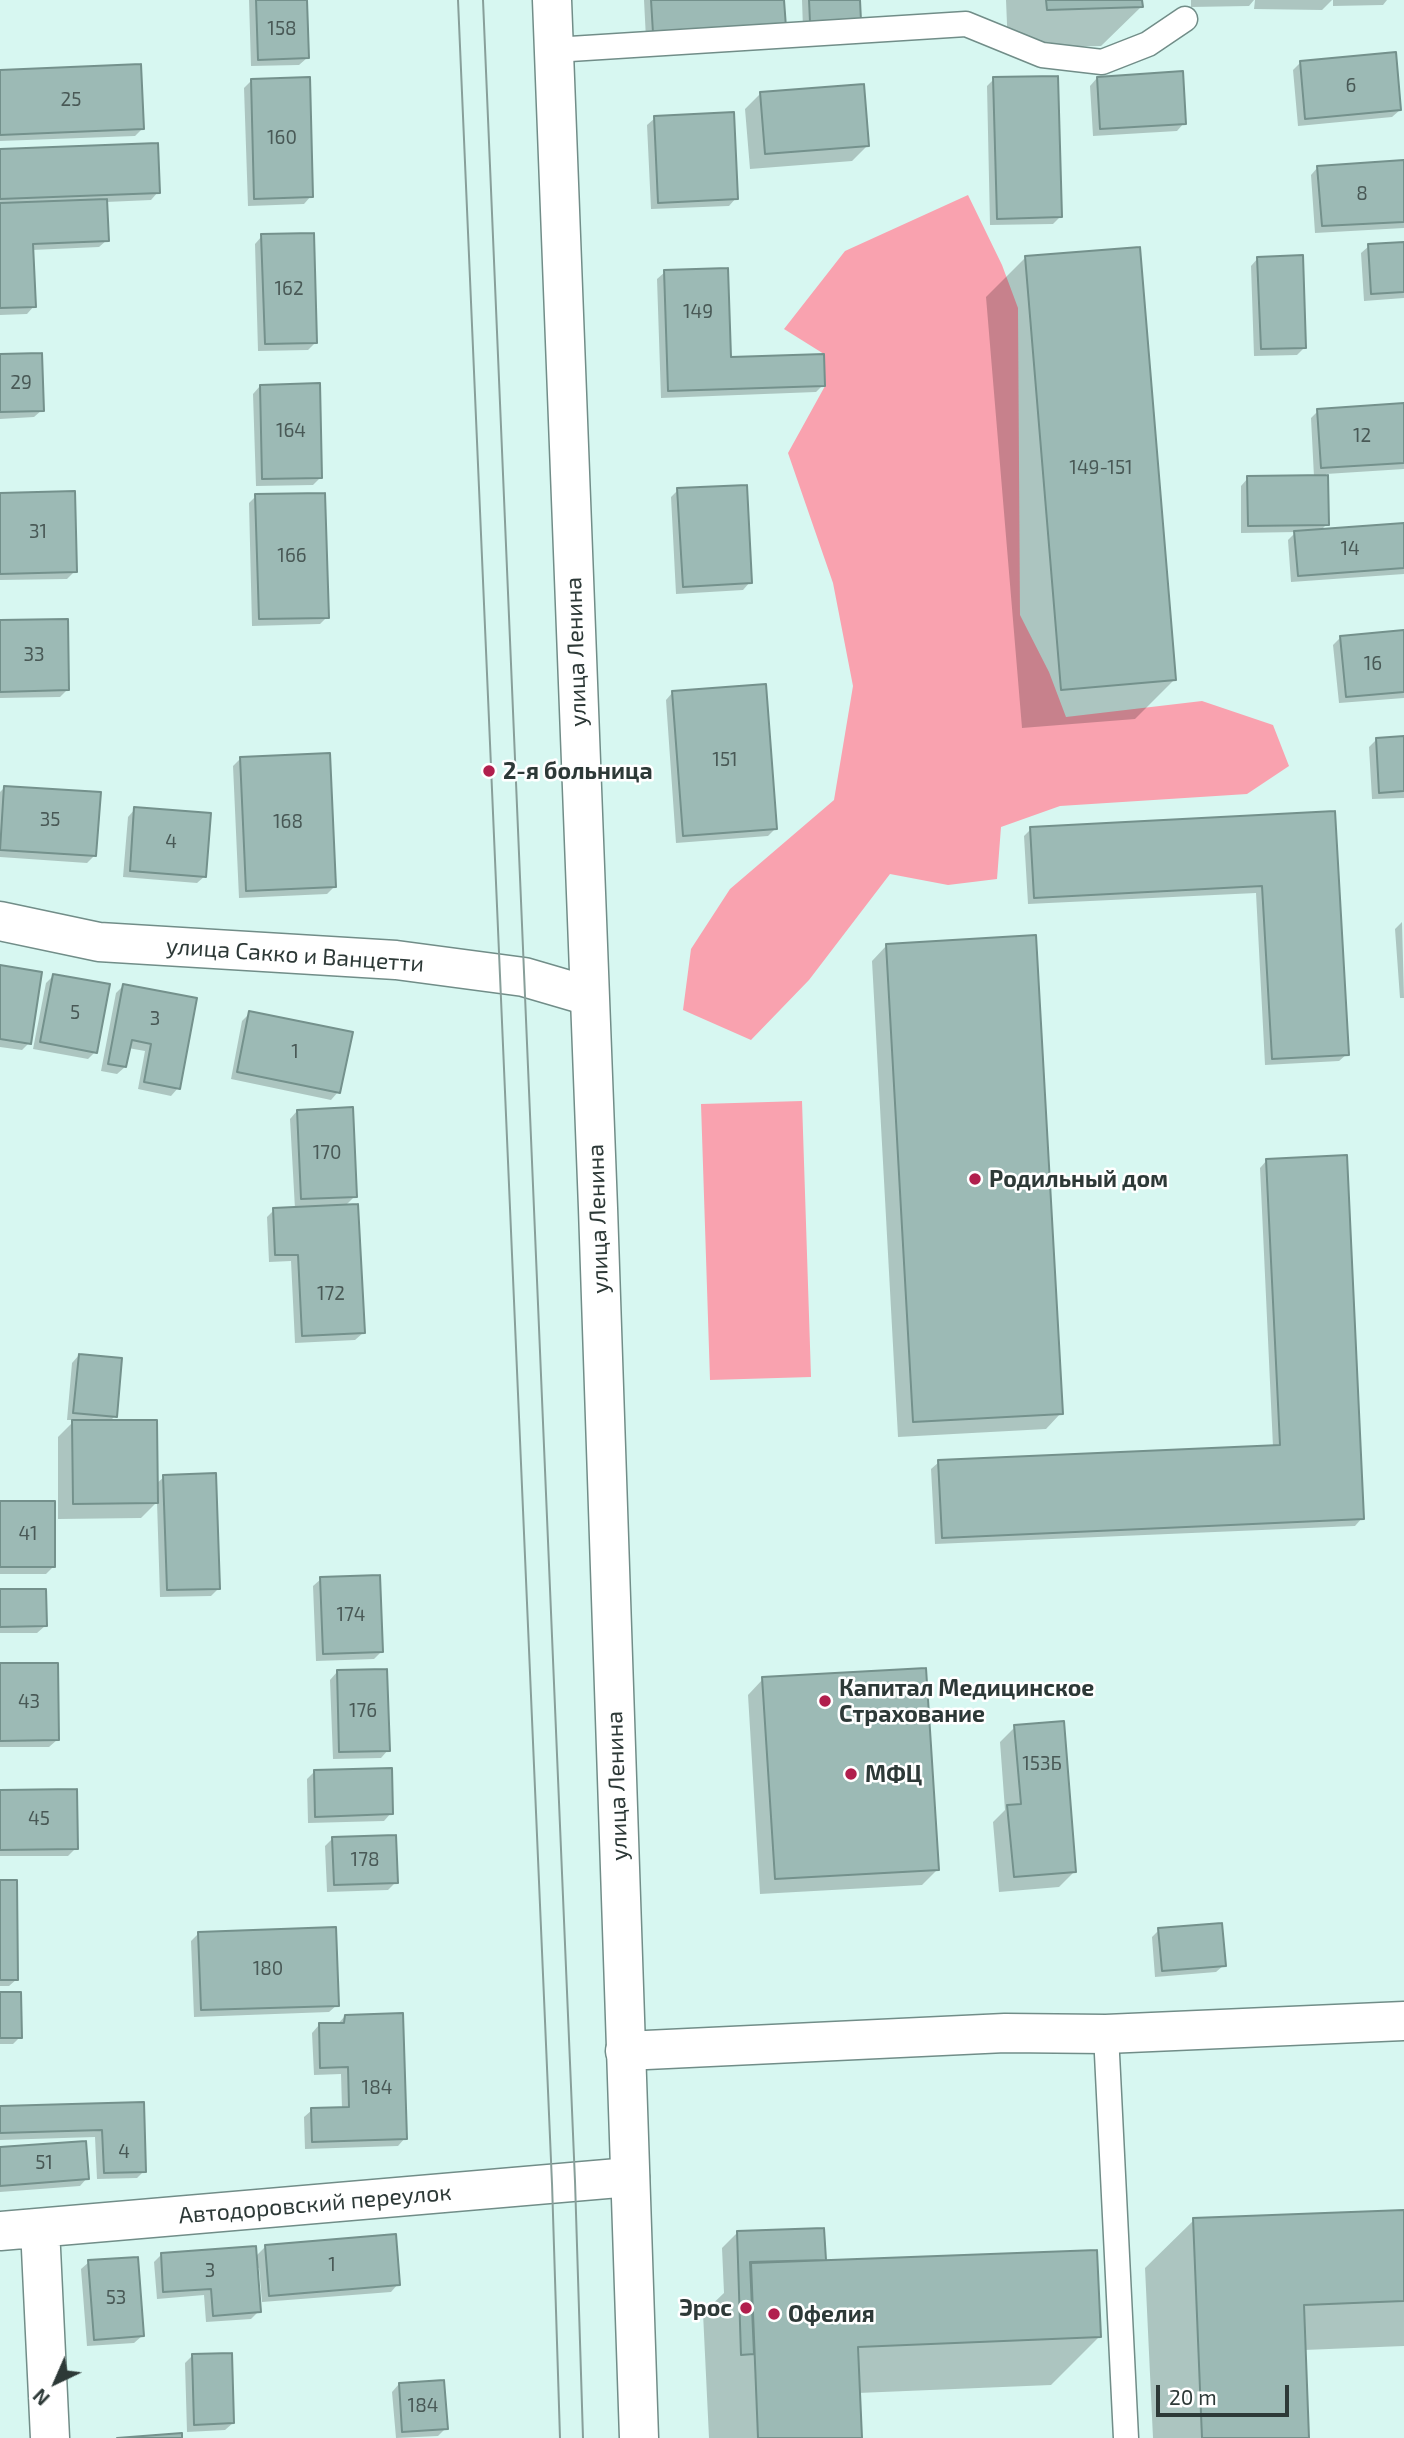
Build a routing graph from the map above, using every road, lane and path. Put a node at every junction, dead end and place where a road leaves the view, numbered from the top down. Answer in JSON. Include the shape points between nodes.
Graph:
{"nodes":[{"id":1,"x":552,"y":0,"type":"edge"},
{"id":2,"x":1185,"y":19,"type":"dead end"},
{"id":3,"x":554,"y":50,"type":"junction"},
{"id":4,"x":0,"y":921,"type":"edge"},
{"id":5,"x":589,"y":996,"type":"junction"},
{"id":6,"x":1404,"y":2021,"type":"edge"},
{"id":7,"x":1106,"y":2034,"type":"junction"},
{"id":8,"x":625,"y":2051,"type":"junction"},
{"id":9,"x":629,"y":2177,"type":"junction"},
{"id":10,"x":40,"y":2228,"type":"junction"},
{"id":11,"x":0,"y":2231,"type":"edge"},
{"id":12,"x":50,"y":2438,"type":"edge"},
{"id":13,"x":639,"y":2438,"type":"edge"},
{"id":14,"x":1126,"y":2438,"type":"edge"}],
"edges":[{"from":1,"to":3,"type":"main road","name":"улица Ленина"},
{"from":2,"to":3,"type":"lane","via":[[1148,44],[1102,62],[1042,55],[966,24]]},
{"from":3,"to":5,"type":"main road","name":"улица Ленина"},
{"from":4,"to":5,"type":"main road","name":"улица Сакко и Ванцетти","via":[[99,942],[396,960],[524,977]]},
{"from":5,"to":8,"type":"main road","name":"улица Ленина"},
{"from":6,"to":7,"type":"main road"},
{"from":7,"to":8,"type":"main road","via":[[1005,2033]]},
{"from":7,"to":14,"type":"lane"},
{"from":8,"to":9,"type":"main road","name":"улица Ленина"},
{"from":9,"to":10,"type":"main road","name":"Автодоровский переулок"},
{"from":9,"to":13,"type":"main road","name":"улица Ленина"},
{"from":10,"to":11,"type":"main road","name":"Автодоровский переулок"},
{"from":10,"to":12,"type":"main road"}]}
